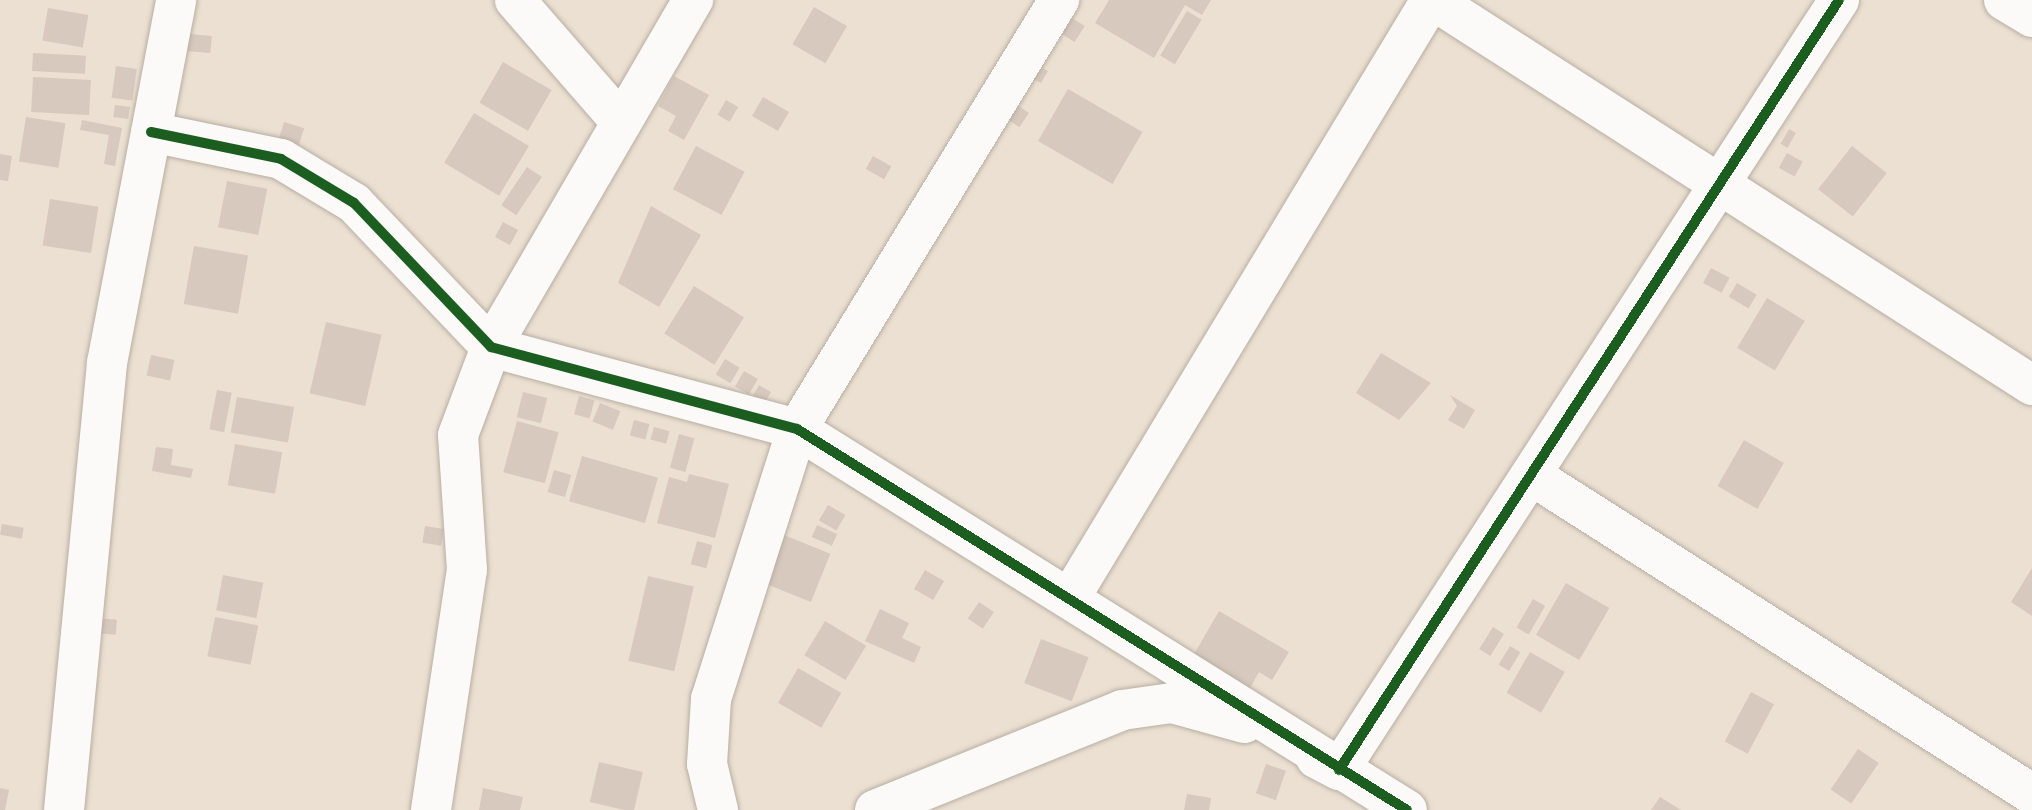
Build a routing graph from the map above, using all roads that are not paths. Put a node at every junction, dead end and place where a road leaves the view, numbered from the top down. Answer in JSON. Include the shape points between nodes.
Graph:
{"nodes":[{"id":1,"x":176,"y":0,"type":"edge"},
{"id":2,"x":515,"y":0,"type":"edge"},
{"id":3,"x":693,"y":0,"type":"edge"},
{"id":4,"x":1059,"y":0,"type":"edge"},
{"id":5,"x":1432,"y":0,"type":"edge"},
{"id":6,"x":1839,"y":0,"type":"edge"},
{"id":7,"x":2004,"y":0,"type":"edge"},
{"id":8,"x":2032,"y":17,"type":"edge"},
{"id":9,"x":621,"y":122,"type":"junction"},
{"id":10,"x":151,"y":132,"type":"junction"},
{"id":11,"x":1722,"y":180,"type":"junction"},
{"id":12,"x":491,"y":347,"type":"junction"},
{"id":13,"x":2032,"y":385,"type":"edge"},
{"id":14,"x":797,"y":429,"type":"junction"},
{"id":15,"x":1531,"y":475,"type":"junction"},
{"id":16,"x":1071,"y":596,"type":"junction"},
{"id":17,"x":1339,"y":770,"type":"junction"},
{"id":18,"x":2032,"y":794,"type":"edge"},
{"id":19,"x":64,"y":810,"type":"edge"},
{"id":20,"x":431,"y":810,"type":"edge"},
{"id":21,"x":718,"y":810,"type":"edge"},
{"id":22,"x":875,"y":810,"type":"edge"},
{"id":23,"x":1407,"y":810,"type":"edge"}],
"edges":[{"from":1,"to":10,"type":"street"},
{"from":2,"to":9,"type":"street"},
{"from":3,"to":9,"type":"street"},
{"from":4,"to":14,"type":"street"},
{"from":5,"to":11,"type":"street"},
{"from":5,"to":16,"type":"street"},
{"from":6,"to":11,"type":"street"},
{"from":7,"to":8,"type":"street"},
{"from":9,"to":12,"type":"street"},
{"from":10,"to":12,"type":"street","via":[[281,159],[354,203]]},
{"from":10,"to":19,"type":"street","via":[[107,363]]},
{"from":11,"to":13,"type":"street"},
{"from":11,"to":15,"type":"street"},
{"from":12,"to":14,"type":"street"},
{"from":12,"to":20,"type":"street","via":[[458,435],[467,570]]},
{"from":14,"to":16,"type":"street"},
{"from":14,"to":21,"type":"street","via":[[711,699],[707,764]]},
{"from":15,"to":17,"type":"street"},
{"from":15,"to":18,"type":"street"},
{"from":16,"to":17,"type":"street"},
{"from":17,"to":22,"type":"street","via":[[1234,718],[1150,704]]},
{"from":17,"to":23,"type":"street"}]}
